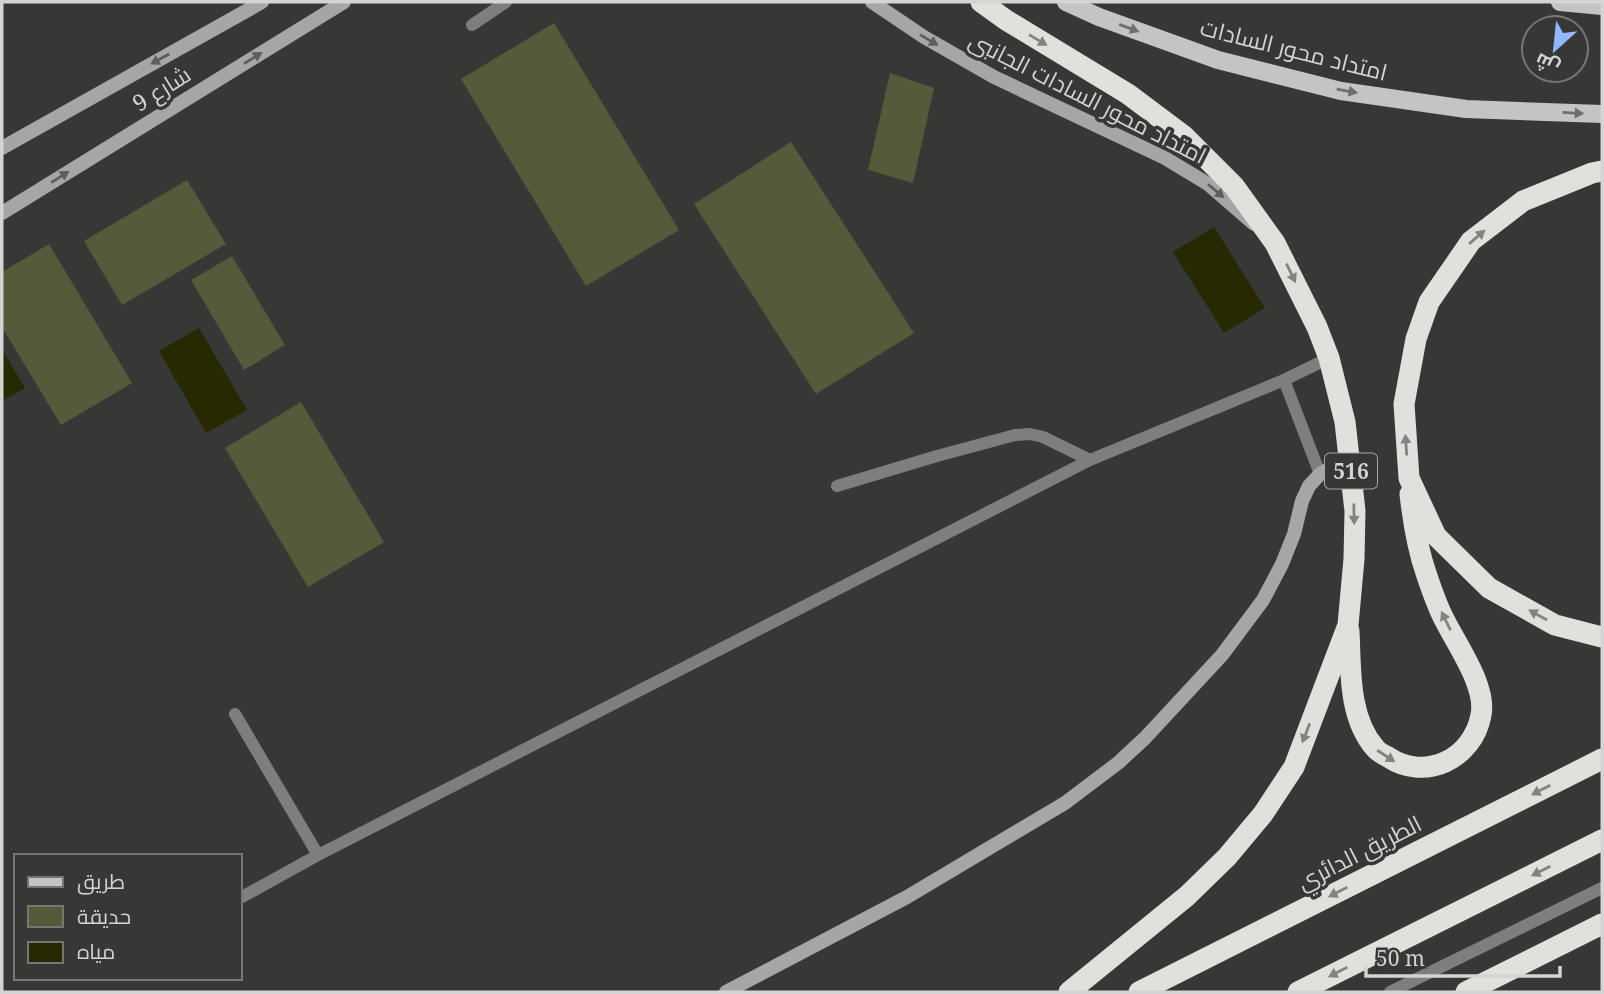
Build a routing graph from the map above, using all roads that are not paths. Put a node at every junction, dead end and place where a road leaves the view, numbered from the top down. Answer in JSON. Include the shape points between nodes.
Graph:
{"nodes":[{"id":1,"x":262,"y":2,"type":"edge"},
{"id":2,"x":344,"y":2,"type":"edge"},
{"id":3,"x":506,"y":2,"type":"edge"},
{"id":4,"x":872,"y":2,"type":"edge"},
{"id":5,"x":981,"y":2,"type":"edge"},
{"id":6,"x":1066,"y":2,"type":"edge"},
{"id":7,"x":1560,"y":2,"type":"edge"},
{"id":8,"x":1602,"y":6,"type":"edge"},
{"id":9,"x":472,"y":25,"type":"dead end"},
{"id":10,"x":1602,"y":114,"type":"edge"},
{"id":11,"x":2,"y":148,"type":"edge"},
{"id":12,"x":1602,"y":171,"type":"edge"},
{"id":13,"x":2,"y":213,"type":"edge"},
{"id":14,"x":1275,"y":243,"type":"junction"},
{"id":15,"x":1329,"y":358,"type":"junction"},
{"id":16,"x":1284,"y":380,"type":"junction"},
{"id":17,"x":1090,"y":460,"type":"junction"},
{"id":18,"x":1349,"y":461,"type":"junction"},
{"id":19,"x":1320,"y":474,"type":"junction"},
{"id":20,"x":1409,"y":478,"type":"junction"},
{"id":21,"x":837,"y":486,"type":"dead end"},
{"id":22,"x":1348,"y":625,"type":"junction"},
{"id":23,"x":1602,"y":637,"type":"edge"},
{"id":24,"x":235,"y":714,"type":"dead end"},
{"id":25,"x":1602,"y":759,"type":"edge"},
{"id":26,"x":1602,"y":840,"type":"edge"},
{"id":27,"x":318,"y":855,"type":"junction"},
{"id":28,"x":1602,"y":888,"type":"edge"},
{"id":29,"x":242,"y":897,"type":"edge"},
{"id":30,"x":1602,"y":924,"type":"edge"},
{"id":31,"x":726,"y":992,"type":"edge"},
{"id":32,"x":1069,"y":992,"type":"edge"},
{"id":33,"x":1139,"y":992,"type":"edge"},
{"id":34,"x":1298,"y":992,"type":"edge"},
{"id":35,"x":1390,"y":992,"type":"edge"},
{"id":36,"x":1466,"y":992,"type":"edge"}],
"edges":[{"from":1,"to":11,"type":"street","name":"شارع 9","one_way":true},
{"from":13,"to":2,"type":"street","name":"شارع 9","one_way":true},
{"from":3,"to":9,"type":"lane"},
{"from":4,"to":14,"type":"street","name":"امتداد محور السادات الجانبى","one_way":true,"via":[[994,78],[1165,158],[1208,184]]},
{"from":5,"to":14,"type":"highway","number":"516","one_way":true,"via":[[1128,94],[1184,136],[1234,186]]},
{"from":6,"to":10,"type":"main road","name":"امتداد محور السادات","one_way":true,"via":[[1218,60],[1341,91],[1466,108]]},
{"from":7,"to":8,"type":"main road"},
{"from":20,"to":12,"type":"highway","number":"516","one_way":true,"via":[[1404,404],[1416,340],[1429,302],[1471,241],[1523,201]]},
{"from":14,"to":15,"type":"highway","number":"516","one_way":true},
{"from":15,"to":16,"type":"lane"},
{"from":15,"to":18,"type":"highway","number":"516","via":[[1345,422]]},
{"from":16,"to":17,"type":"lane"},
{"from":16,"to":19,"type":"lane"},
{"from":17,"to":21,"type":"lane","via":[[1043,437],[1015,435]]},
{"from":17,"to":27,"type":"lane"},
{"from":18,"to":19,"type":"street"},
{"from":18,"to":22,"type":"highway","number":"516","one_way":true,"via":[[1355,511]]},
{"from":19,"to":31,"type":"street","via":[[1302,501],[1294,534],[1263,600],[1222,655],[1118,763],[1065,803],[907,897]]},
{"from":22,"to":20,"type":"highway","one_way":true,"via":[[1353,696],[1361,726],[1376,750],[1399,765],[1427,768],[1453,759],[1472,740],[1482,714],[1479,686],[1442,616],[1425,571]]},
{"from":23,"to":20,"type":"highway","number":"516","one_way":true,"via":[[1555,625],[1489,588],[1436,536]]},
{"from":22,"to":32,"type":"highway","number":"516","one_way":true,"via":[[1293,767],[1263,814],[1227,858],[1187,896]]},
{"from":24,"to":27,"type":"lane"},
{"from":25,"to":33,"type":"highway","name":"الطريق الدائري","one_way":true},
{"from":26,"to":34,"type":"highway","one_way":true},
{"from":27,"to":29,"type":"lane"},
{"from":28,"to":35,"type":"lane"},
{"from":30,"to":36,"type":"highway"}]}
